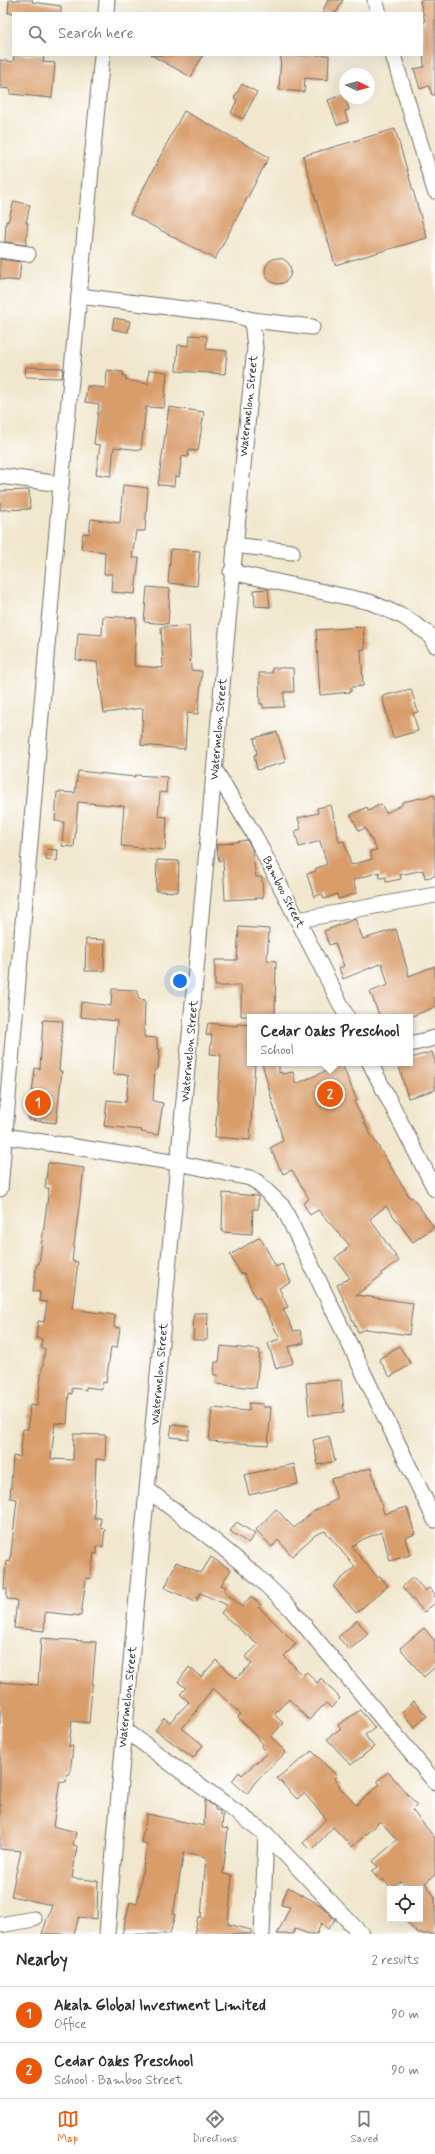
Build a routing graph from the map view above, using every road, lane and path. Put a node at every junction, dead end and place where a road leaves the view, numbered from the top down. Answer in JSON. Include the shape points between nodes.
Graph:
{"nodes":[{"id":1,"x":107,"y":0,"type":"edge"},
{"id":2,"x":375,"y":0,"type":"edge"},
{"id":3,"x":106,"y":12,"type":"edge"},
{"id":4,"x":380,"y":12,"type":"edge"},
{"id":5,"x":102,"y":56,"type":"edge"},
{"id":6,"x":393,"y":56,"type":"edge"},
{"id":7,"x":435,"y":191,"type":"edge"},
{"id":8,"x":0,"y":250,"type":"edge"},
{"id":9,"x":28,"y":254,"type":"dead end"},
{"id":10,"x":79,"y":296,"type":"junction"},
{"id":11,"x":252,"y":320,"type":"junction"},
{"id":12,"x":312,"y":327,"type":"dead end"},
{"id":13,"x":0,"y":476,"type":"edge"},
{"id":14,"x":61,"y":484,"type":"junction"},
{"id":15,"x":234,"y":545,"type":"junction"},
{"id":16,"x":292,"y":552,"type":"dead end"},
{"id":17,"x":231,"y":572,"type":"junction"},
{"id":18,"x":435,"y":645,"type":"edge"},
{"id":19,"x":215,"y":770,"type":"junction"},
{"id":20,"x":435,"y":895,"type":"edge"},
{"id":21,"x":298,"y":920,"type":"junction"},
{"id":22,"x":345,"y":1014,"type":"edge"},
{"id":23,"x":435,"y":1038,"type":"edge"},
{"id":24,"x":413,"y":1043,"type":"edge"},
{"id":25,"x":372,"y":1066,"type":"edge"},
{"id":26,"x":4,"y":1136,"type":"junction"},
{"id":27,"x":178,"y":1163,"type":"junction"},
{"id":28,"x":0,"y":1189,"type":"edge"},
{"id":29,"x":435,"y":1189,"type":"edge"},
{"id":30,"x":148,"y":1490,"type":"junction"},
{"id":31,"x":435,"y":1520,"type":"edge"},
{"id":32,"x":124,"y":1728,"type":"junction"},
{"id":33,"x":435,"y":1782,"type":"edge"},
{"id":34,"x":266,"y":1834,"type":"junction"},
{"id":35,"x":34,"y":1920,"type":"dead end"},
{"id":36,"x":0,"y":1925,"type":"edge"},
{"id":37,"x":107,"y":1934,"type":"edge"},
{"id":38,"x":262,"y":1934,"type":"edge"},
{"id":39,"x":361,"y":1934,"type":"edge"}],
"edges":[{"from":1,"to":3,"type":"street"},
{"from":2,"to":4,"type":"street"},
{"from":5,"to":10,"type":"street"},
{"from":6,"to":7,"type":"street"},
{"from":8,"to":9,"type":"street"},
{"from":10,"to":11,"type":"street","via":[[234,315]]},
{"from":10,"to":14,"type":"street"},
{"from":11,"to":12,"type":"street"},
{"from":11,"to":15,"type":"street","name":"Watermelon Street","via":[[255,348]]},
{"from":13,"to":14,"type":"street"},
{"from":14,"to":26,"type":"street"},
{"from":15,"to":16,"type":"street"},
{"from":15,"to":17,"type":"street","name":"Watermelon Street"},
{"from":17,"to":18,"type":"street","via":[[370,602],[404,617],[429,634]]},
{"from":17,"to":19,"type":"street","name":"Watermelon Street"},
{"from":19,"to":21,"type":"street","name":"Bamboo Street","via":[[256,838]]},
{"from":19,"to":27,"type":"street","name":"Watermelon Street"},
{"from":20,"to":21,"type":"street"},
{"from":21,"to":22,"type":"street","name":"Bamboo Street"},
{"from":23,"to":24,"type":"street"},
{"from":25,"to":29,"type":"street"},
{"from":26,"to":27,"type":"street"},
{"from":26,"to":28,"type":"street"},
{"from":27,"to":30,"type":"street","name":"Watermelon Street"},
{"from":27,"to":31,"type":"street","via":[[250,1178],[283,1208]]},
{"from":30,"to":32,"type":"street","name":"Watermelon Street"},
{"from":30,"to":33,"type":"street","via":[[218,1543],[290,1608]]},
{"from":32,"to":34,"type":"street"},
{"from":32,"to":37,"type":"street","name":"Watermelon Street"},
{"from":34,"to":38,"type":"street"},
{"from":34,"to":39,"type":"street"},
{"from":35,"to":36,"type":"street"}]}
